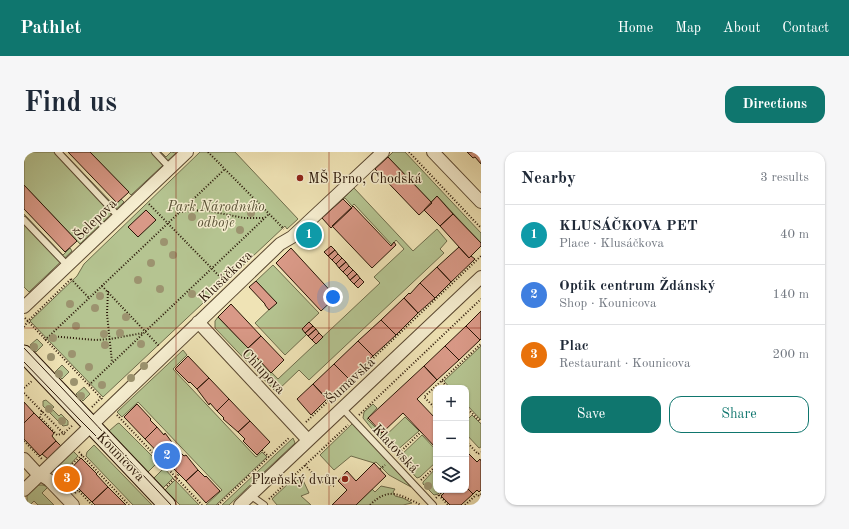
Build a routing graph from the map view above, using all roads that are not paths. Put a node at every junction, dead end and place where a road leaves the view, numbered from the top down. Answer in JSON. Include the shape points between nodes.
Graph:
{"nodes":[{"id":1,"x":58,"y":152,"type":"edge"},
{"id":2,"x":155,"y":152,"type":"edge"},
{"id":3,"x":187,"y":152,"type":"edge"},
{"id":4,"x":383,"y":152,"type":"edge"},
{"id":5,"x":433,"y":152,"type":"edge"},
{"id":6,"x":170,"y":168,"type":"junction"},
{"id":7,"x":481,"y":202,"type":"edge"},
{"id":8,"x":119,"y":216,"type":"junction"},
{"id":9,"x":24,"y":220,"type":"edge"},
{"id":10,"x":68,"y":266,"type":"junction"},
{"id":11,"x":481,"y":277,"type":"edge"},
{"id":12,"x":24,"y":308,"type":"edge"},
{"id":13,"x":198,"y":322,"type":"junction"},
{"id":14,"x":24,"y":354,"type":"edge"},
{"id":15,"x":342,"y":408,"type":"junction"},
{"id":16,"x":91,"y":425,"type":"junction"},
{"id":17,"x":308,"y":440,"type":"junction"},
{"id":18,"x":24,"y":459,"type":"edge"},
{"id":19,"x":43,"y":469,"type":"junction"},
{"id":20,"x":24,"y":490,"type":"edge"},
{"id":21,"x":250,"y":495,"type":"junction"},
{"id":22,"x":73,"y":500,"type":"edge"},
{"id":23,"x":163,"y":500,"type":"edge"},
{"id":24,"x":433,"y":503,"type":"edge"},
{"id":25,"x":240,"y":505,"type":"edge"},
{"id":26,"x":264,"y":505,"type":"edge"},
{"id":27,"x":424,"y":505,"type":"edge"}],
"edges":[{"from":1,"to":8,"type":"lane"},
{"from":2,"to":6,"type":"lane"},
{"from":3,"to":6,"type":"street","name":"Šelepova"},
{"from":4,"to":13,"type":"street","name":"Klusáčkova"},
{"from":5,"to":7,"type":"street"},
{"from":6,"to":8,"type":"street","name":"Šelepova"},
{"from":8,"to":10,"type":"street","name":"Šelepova"},
{"from":9,"to":10,"type":"lane"},
{"from":10,"to":12,"type":"street","name":"Šelepova"},
{"from":11,"to":15,"type":"street","name":"Šumavská"},
{"from":13,"to":16,"type":"street","name":"Klusáčkova"},
{"from":13,"to":17,"type":"street","name":"Chlupova"},
{"from":14,"to":16,"type":"street","name":"Kounicova"},
{"from":15,"to":17,"type":"street","name":"Šumavská"},
{"from":15,"to":24,"type":"lane","name":"Klatovská"},
{"from":16,"to":19,"type":"street","name":"Kounicova"},
{"from":16,"to":23,"type":"street","name":"Kounicova"},
{"from":17,"to":21,"type":"street","name":"Šumavská"},
{"from":18,"to":19,"type":"street","via":[[36,472]]},
{"from":19,"to":20,"type":"street","name":"Kounicova"},
{"from":19,"to":22,"type":"street","via":[[49,480]]},
{"from":21,"to":25,"type":"street","name":"Šumavská"},
{"from":21,"to":26,"type":"lane"},
{"from":24,"to":27,"type":"lane"}]}
